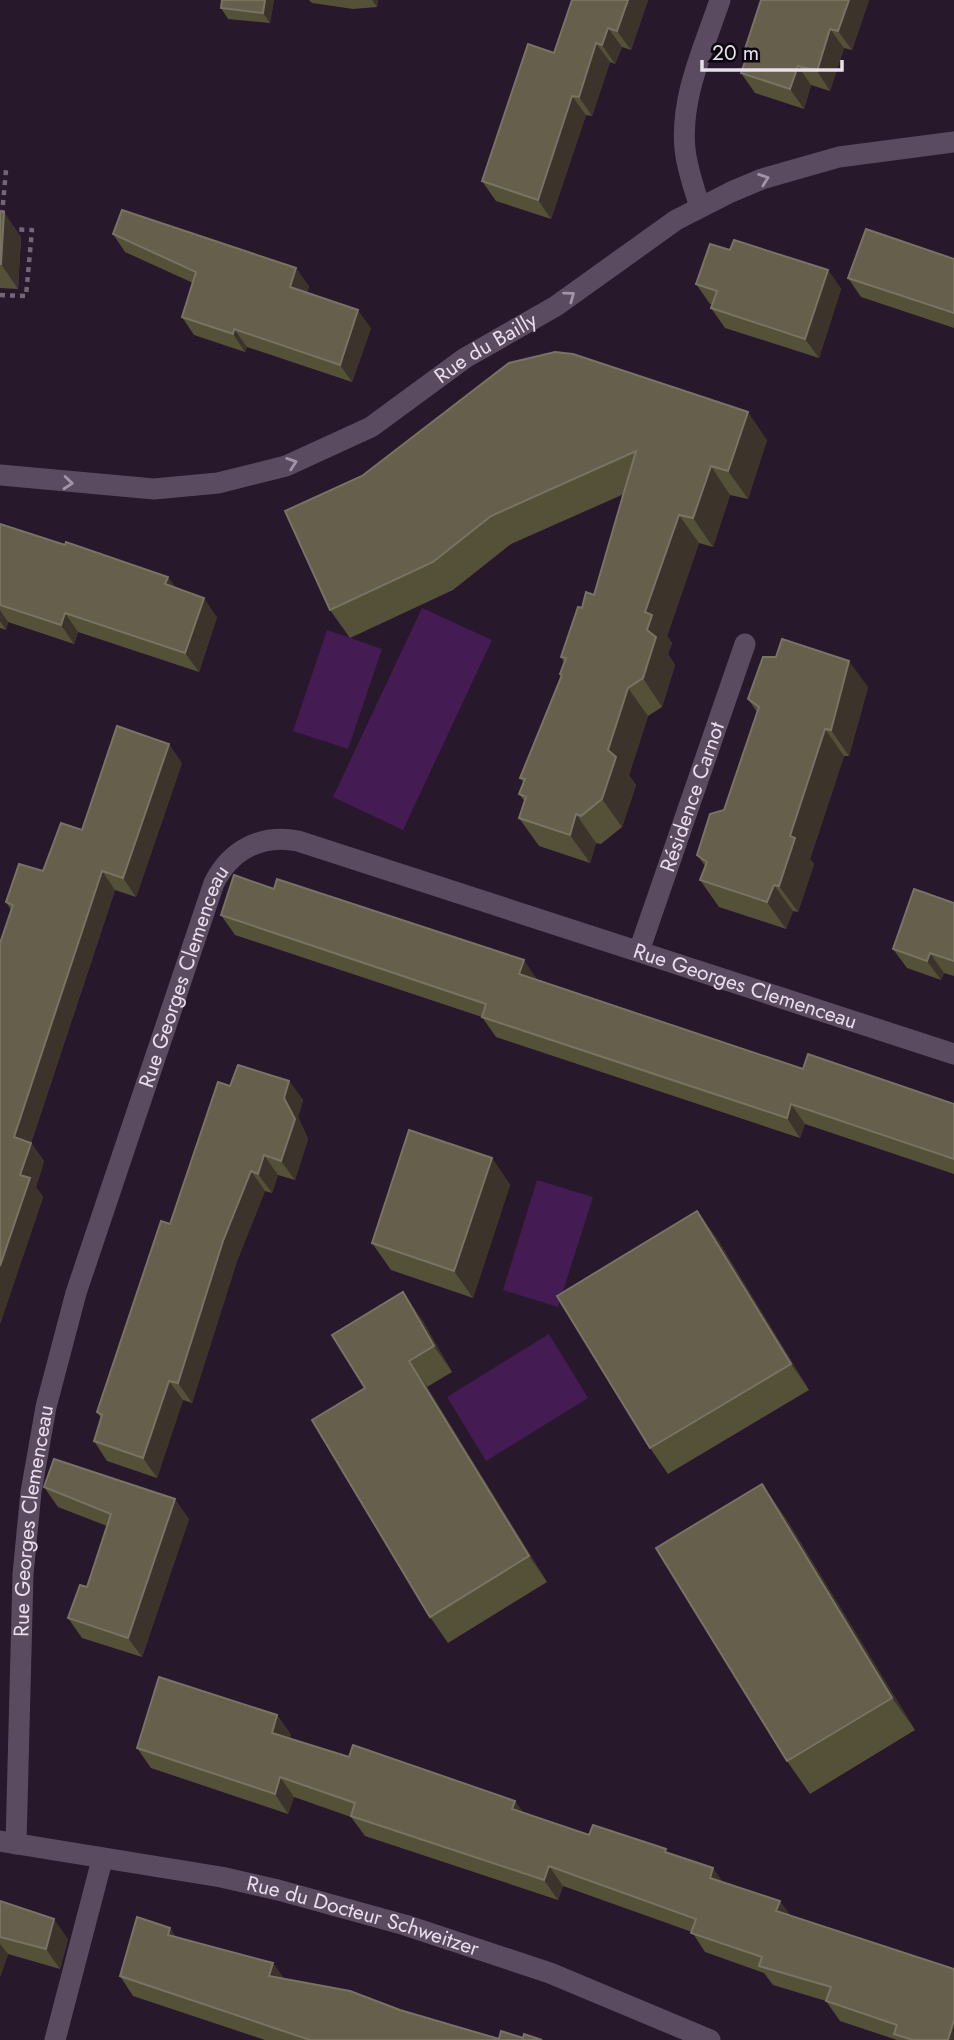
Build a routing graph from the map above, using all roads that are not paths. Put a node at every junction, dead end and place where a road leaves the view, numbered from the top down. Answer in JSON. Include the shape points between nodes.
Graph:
{"nodes":[{"id":1,"x":720,"y":0,"type":"edge"},
{"id":2,"x":954,"y":142,"type":"edge"},
{"id":3,"x":700,"y":207,"type":"junction"},
{"id":4,"x":0,"y":475,"type":"edge"},
{"id":5,"x":745,"y":644,"type":"dead end"},
{"id":6,"x":639,"y":951,"type":"junction"},
{"id":7,"x":954,"y":1054,"type":"edge"},
{"id":8,"x":8,"y":1843,"type":"edge"},
{"id":9,"x":102,"y":1860,"type":"junction"},
{"id":10,"x":55,"y":2040,"type":"edge"},
{"id":11,"x":710,"y":2040,"type":"edge"}],
"edges":[{"from":1,"to":3,"type":"street","via":[[688,92],[685,119],[687,166]]},
{"from":3,"to":2,"type":"street","name":"Rue du Bailly","one_way":true,"via":[[762,179],[839,157]]},
{"from":4,"to":3,"type":"street","name":"Rue du Bailly","one_way":true,"via":[[109,487],[174,487],[252,475],[317,454],[371,427],[466,358],[536,320]]},
{"from":5,"to":6,"type":"street","name":"Résidence Carnot"},
{"from":6,"to":7,"type":"street","name":"Rue Georges Clemenceau"},
{"from":6,"to":8,"type":"street","name":"Rue Georges Clemenceau","via":[[278,837],[231,858],[221,870],[76,1293],[46,1407],[23,1574]]},
{"from":8,"to":9,"type":"street","name":"Rue du Docteur Schweitzer"},
{"from":9,"to":10,"type":"street"},
{"from":9,"to":11,"type":"street","name":"Rue du Docteur Schweitzer","via":[[221,1877],[405,1926],[572,1982]]}]}
